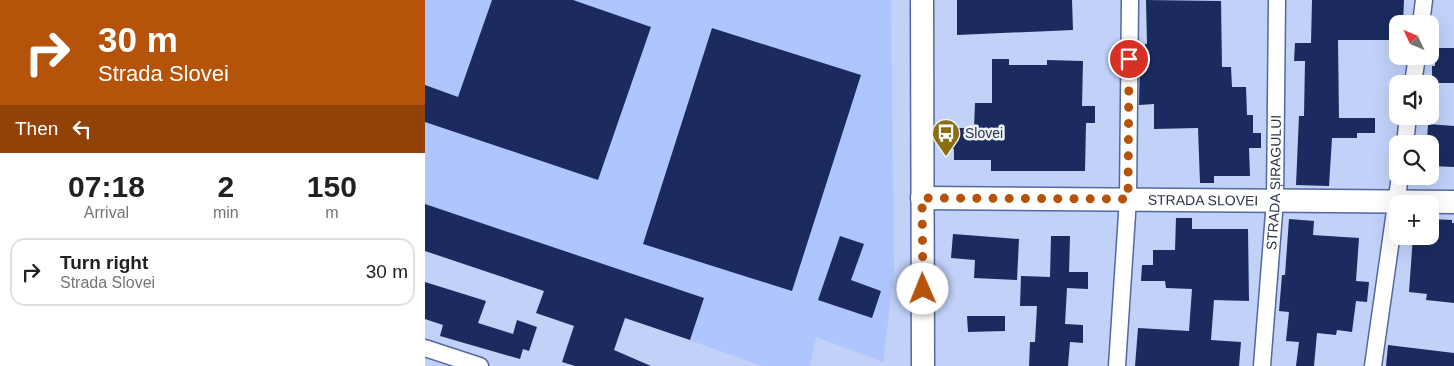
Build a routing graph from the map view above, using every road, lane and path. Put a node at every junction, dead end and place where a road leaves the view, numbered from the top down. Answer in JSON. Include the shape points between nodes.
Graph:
{"nodes":[{"id":1,"x":922,"y":0,"type":"edge"},
{"id":2,"x":1129,"y":0,"type":"edge"},
{"id":3,"x":1277,"y":0,"type":"edge"},
{"id":4,"x":1424,"y":0,"type":"edge"},
{"id":5,"x":1422,"y":15,"type":"edge"},
{"id":6,"x":922,"y":198,"type":"junction"},
{"id":7,"x":1128,"y":199,"type":"junction"},
{"id":8,"x":1275,"y":200,"type":"junction"},
{"id":9,"x":1389,"y":201,"type":"edge"},
{"id":10,"x":1439,"y":202,"type":"edge"},
{"id":11,"x":1454,"y":202,"type":"edge"},
{"id":12,"x":1391,"y":245,"type":"edge"},
{"id":13,"x":425,"y":348,"type":"edge"},
{"id":14,"x":480,"y":366,"type":"edge"},
{"id":15,"x":923,"y":366,"type":"edge"},
{"id":16,"x":1117,"y":366,"type":"edge"},
{"id":17,"x":1263,"y":366,"type":"edge"},
{"id":18,"x":1373,"y":366,"type":"edge"}],
"edges":[{"from":1,"to":6,"type":"street"},
{"from":2,"to":7,"type":"street"},
{"from":3,"to":8,"type":"street","name":"STRADA ȘIRAGULUI"},
{"from":4,"to":5,"type":"street"},
{"from":6,"to":7,"type":"street","name":"STRADA SLOVEI"},
{"from":6,"to":15,"type":"street"},
{"from":7,"to":8,"type":"street","name":"STRADA SLOVEI"},
{"from":7,"to":16,"type":"street"},
{"from":8,"to":9,"type":"street","name":"STRADA SLOVEI"},
{"from":8,"to":17,"type":"street","name":"STRADA ȘIRAGULUI"},
{"from":10,"to":11,"type":"street","name":"STRADA SLOVEI"},
{"from":12,"to":18,"type":"street"},
{"from":13,"to":14,"type":"street"}]}
